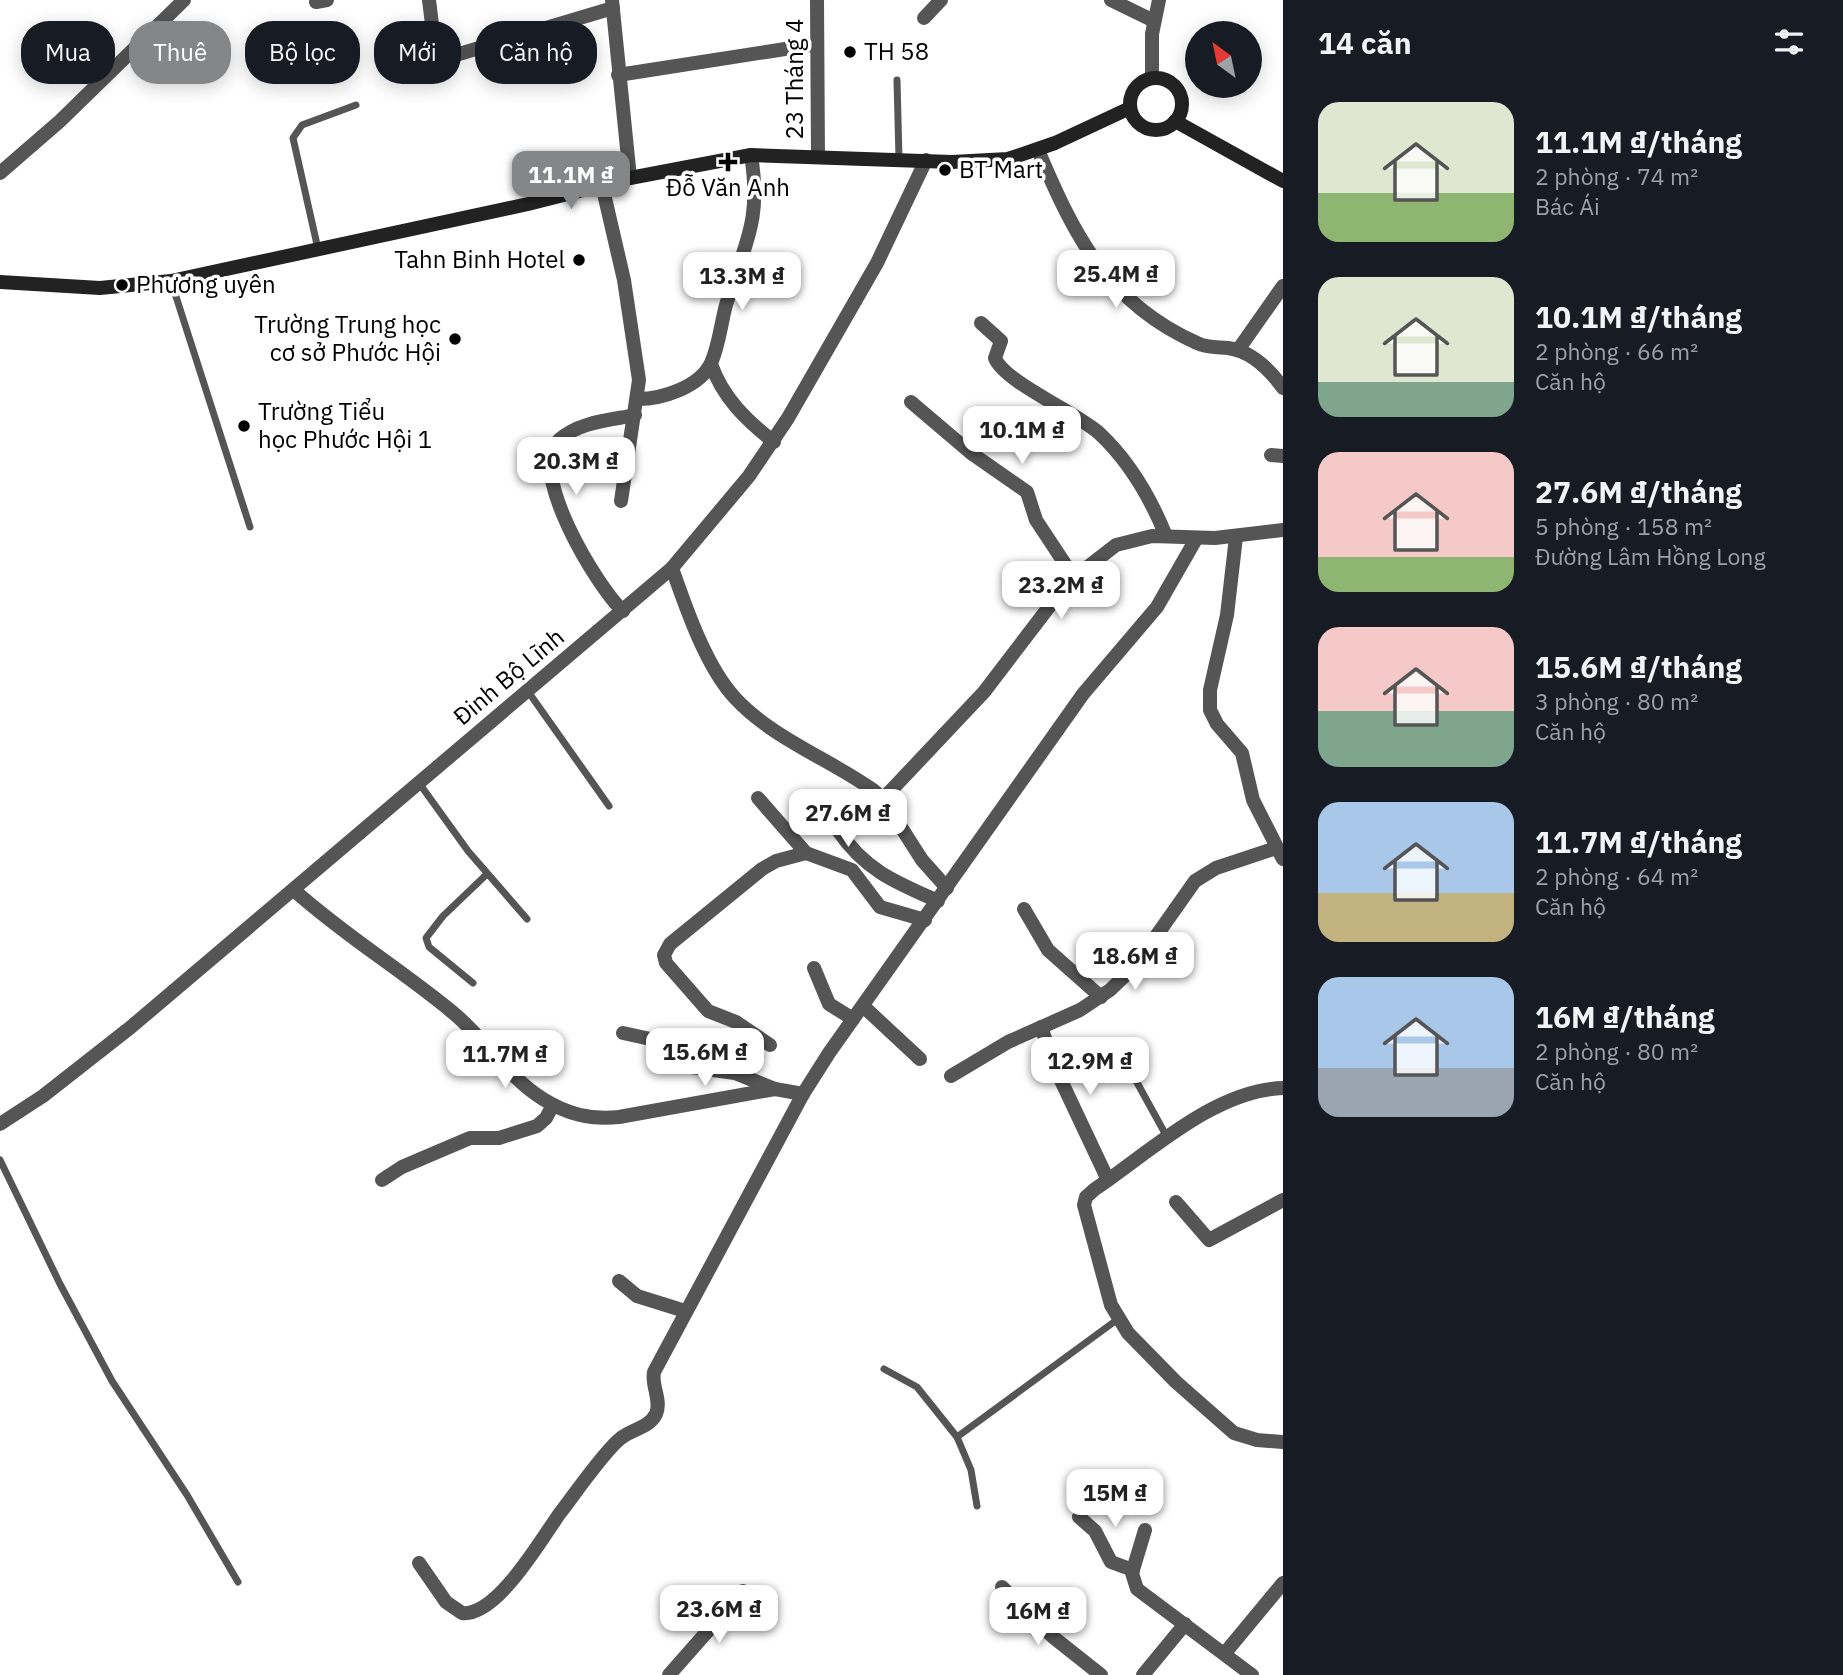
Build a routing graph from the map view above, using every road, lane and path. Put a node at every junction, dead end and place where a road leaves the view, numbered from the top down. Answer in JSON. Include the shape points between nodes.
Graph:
{"nodes":[{"id":1,"x":182,"y":0,"type":"edge"},
{"id":2,"x":429,"y":0,"type":"edge"},
{"id":3,"x":817,"y":0,"type":"edge"},
{"id":4,"x":941,"y":0,"type":"edge"},
{"id":5,"x":1111,"y":0,"type":"edge"},
{"id":6,"x":1159,"y":0,"type":"edge"},
{"id":7,"x":612,"y":4,"type":"edge"},
{"id":8,"x":924,"y":18,"type":"dead end"},
{"id":9,"x":1154,"y":22,"type":"junction"},
{"id":10,"x":817,"y":44,"type":"junction"},
{"id":11,"x":618,"y":75,"type":"junction"},
{"id":12,"x":1152,"y":78,"type":"junction"},
{"id":13,"x":897,"y":80,"type":"dead end"},
{"id":14,"x":356,"y":105,"type":"dead end"},
{"id":15,"x":1130,"y":108,"type":"junction"},
{"id":16,"x":1175,"y":121,"type":"junction"},
{"id":17,"x":1038,"y":150,"type":"junction"},
{"id":18,"x":751,"y":155,"type":"junction"},
{"id":19,"x":818,"y":157,"type":"junction"},
{"id":20,"x":899,"y":159,"type":"junction"},
{"id":21,"x":926,"y":160,"type":"junction"},
{"id":22,"x":0,"y":173,"type":"edge"},
{"id":23,"x":630,"y":178,"type":"junction"},
{"id":24,"x":1283,"y":181,"type":"edge"},
{"id":25,"x":602,"y":185,"type":"junction"},
{"id":26,"x":318,"y":249,"type":"junction"},
{"id":27,"x":171,"y":281,"type":"junction"},
{"id":28,"x":0,"y":282,"type":"edge"},
{"id":29,"x":1283,"y":286,"type":"edge"},
{"id":30,"x":981,"y":323,"type":"dead end"},
{"id":31,"x":1238,"y":350,"type":"junction"},
{"id":32,"x":711,"y":364,"type":"junction"},
{"id":33,"x":1283,"y":388,"type":"edge"},
{"id":34,"x":638,"y":399,"type":"junction"},
{"id":35,"x":911,"y":402,"type":"dead end"},
{"id":36,"x":635,"y":415,"type":"junction"},
{"id":37,"x":774,"y":442,"type":"junction"},
{"id":38,"x":621,"y":501,"type":"dead end"},
{"id":39,"x":250,"y":527,"type":"dead end"},
{"id":40,"x":1283,"y":530,"type":"edge"},
{"id":41,"x":1166,"y":536,"type":"junction"},
{"id":42,"x":1236,"y":537,"type":"junction"},
{"id":43,"x":1196,"y":539,"type":"junction"},
{"id":44,"x":672,"y":568,"type":"junction"},
{"id":45,"x":1075,"y":579,"type":"junction"},
{"id":46,"x":623,"y":611,"type":"junction"},
{"id":47,"x":526,"y":690,"type":"junction"},
{"id":48,"x":419,"y":783,"type":"junction"},
{"id":49,"x":758,"y":798,"type":"dead end"},
{"id":50,"x":883,"y":799,"type":"junction"},
{"id":51,"x":609,"y":806,"type":"dead end"},
{"id":52,"x":837,"y":829,"type":"dead end"},
{"id":53,"x":806,"y":853,"type":"junction"},
{"id":54,"x":1279,"y":853,"type":"edge"},
{"id":55,"x":487,"y":874,"type":"junction"},
{"id":56,"x":947,"y":888,"type":"junction"},
{"id":57,"x":295,"y":891,"type":"junction"},
{"id":58,"x":939,"y":901,"type":"junction"},
{"id":59,"x":1024,"y":909,"type":"dead end"},
{"id":60,"x":527,"y":919,"type":"dead end"},
{"id":61,"x":925,"y":920,"type":"junction"},
{"id":62,"x":814,"y":968,"type":"dead end"},
{"id":63,"x":472,"y":983,"type":"dead end"},
{"id":64,"x":1101,"y":997,"type":"junction"},
{"id":65,"x":863,"y":1006,"type":"junction"},
{"id":66,"x":853,"y":1020,"type":"junction"},
{"id":67,"x":1041,"y":1027,"type":"junction"},
{"id":68,"x":623,"y":1033,"type":"dead end"},
{"id":69,"x":770,"y":1045,"type":"dead end"},
{"id":70,"x":920,"y":1059,"type":"dead end"},
{"id":71,"x":1129,"y":1068,"type":"dead end"},
{"id":72,"x":951,"y":1076,"type":"dead end"},
{"id":73,"x":1283,"y":1088,"type":"edge"},
{"id":74,"x":775,"y":1089,"type":"junction"},
{"id":75,"x":803,"y":1094,"type":"junction"},
{"id":76,"x":554,"y":1105,"type":"junction"},
{"id":77,"x":0,"y":1124,"type":"edge"},
{"id":78,"x":1168,"y":1138,"type":"junction"},
{"id":79,"x":0,"y":1160,"type":"edge"},
{"id":80,"x":382,"y":1180,"type":"dead end"},
{"id":81,"x":1108,"y":1180,"type":"junction"},
{"id":82,"x":1283,"y":1200,"type":"edge"},
{"id":83,"x":1176,"y":1202,"type":"dead end"},
{"id":84,"x":619,"y":1281,"type":"dead end"},
{"id":85,"x":685,"y":1311,"type":"junction"},
{"id":86,"x":1118,"y":1319,"type":"junction"},
{"id":87,"x":884,"y":1369,"type":"dead end"},
{"id":88,"x":957,"y":1437,"type":"junction"},
{"id":89,"x":1283,"y":1442,"type":"edge"},
{"id":90,"x":977,"y":1506,"type":"dead end"},
{"id":91,"x":1079,"y":1517,"type":"dead end"},
{"id":92,"x":1145,"y":1530,"type":"dead end"},
{"id":93,"x":419,"y":1563,"type":"dead end"},
{"id":94,"x":1133,"y":1570,"type":"junction"},
{"id":95,"x":237,"y":1582,"type":"dead end"},
{"id":96,"x":1283,"y":1583,"type":"edge"},
{"id":97,"x":1002,"y":1587,"type":"dead end"},
{"id":98,"x":743,"y":1591,"type":"dead end"},
{"id":99,"x":1185,"y":1624,"type":"junction"},
{"id":100,"x":1225,"y":1653,"type":"junction"},
{"id":101,"x":669,"y":1675,"type":"edge"},
{"id":102,"x":1101,"y":1675,"type":"edge"},
{"id":103,"x":1143,"y":1675,"type":"edge"},
{"id":104,"x":1252,"y":1675,"type":"edge"}],
"edges":[{"from":1,"to":22,"type":"street","via":[[60,121]]},
{"from":2,"to":7,"type":"street","via":[[439,60]]},
{"from":3,"to":10,"type":"street","name":"23 Tháng 4"},
{"from":4,"to":8,"type":"street"},
{"from":5,"to":9,"type":"street"},
{"from":6,"to":9,"type":"street"},
{"from":7,"to":11,"type":"street"},
{"from":9,"to":12,"type":"street"},
{"from":10,"to":11,"type":"street"},
{"from":10,"to":19,"type":"street","name":"23 Tháng 4"},
{"from":11,"to":23,"type":"street"},
{"from":12,"to":15,"type":"main road","via":[[1136,87]]},
{"from":12,"to":16,"type":"main road","via":[[1165,79],[1178,89],[1182,103]]},
{"from":13,"to":20,"type":"lane"},
{"from":14,"to":26,"type":"lane","via":[[302,125],[293,138]]},
{"from":15,"to":16,"type":"main road","via":[[1137,122],[1151,130]]},
{"from":15,"to":17,"type":"main road"},
{"from":16,"to":24,"type":"main road"},
{"from":17,"to":21,"type":"main road","via":[[993,161]]},
{"from":17,"to":31,"type":"street","via":[[1082,244],[1110,282],[1189,340]]},
{"from":18,"to":19,"type":"main road"},
{"from":18,"to":23,"type":"main road"},
{"from":18,"to":32,"type":"street","via":[[754,220]]},
{"from":19,"to":20,"type":"main road"},
{"from":20,"to":21,"type":"main road"},
{"from":21,"to":37,"type":"street","name":"Đinh Bộ Lĩnh","via":[[877,262]]},
{"from":23,"to":25,"type":"main road"},
{"from":25,"to":26,"type":"main road"},
{"from":25,"to":34,"type":"street","via":[[632,325]]},
{"from":26,"to":27,"type":"main road"},
{"from":27,"to":28,"type":"main road","via":[[100,288]]},
{"from":27,"to":39,"type":"lane"},
{"from":29,"to":31,"type":"street"},
{"from":30,"to":41,"type":"street","via":[[1002,341],[995,358],[998,365],[1088,424],[1111,446],[1152,502]]},
{"from":31,"to":33,"type":"street","via":[[1264,365]]},
{"from":32,"to":34,"type":"street","via":[[676,391],[655,399]]},
{"from":32,"to":37,"type":"street","via":[[734,405]]},
{"from":34,"to":36,"type":"street"},
{"from":35,"to":45,"type":"street","via":[[971,453],[1027,492],[1037,520]]},
{"from":36,"to":38,"type":"street"},
{"from":36,"to":46,"type":"street","via":[[583,426],[558,440],[549,457],[552,481],[582,554],[602,589]]},
{"from":37,"to":44,"type":"street","name":"Đinh Bộ Lĩnh"},
{"from":40,"to":42,"type":"street"},
{"from":41,"to":43,"type":"street"},
{"from":41,"to":45,"type":"street","via":[[1116,545]]},
{"from":42,"to":43,"type":"street"},
{"from":42,"to":54,"type":"street","via":[[1210,710],[1242,753],[1253,800]]},
{"from":43,"to":56,"type":"street","via":[[1157,607],[1083,694]]},
{"from":44,"to":46,"type":"street","name":"Đinh Bộ Lĩnh"},
{"from":44,"to":50,"type":"street","via":[[706,649],[736,699]]},
{"from":45,"to":50,"type":"street","via":[[984,692]]},
{"from":46,"to":47,"type":"street","name":"Đinh Bộ Lĩnh"},
{"from":47,"to":48,"type":"street","name":"Đinh Bộ Lĩnh"},
{"from":47,"to":51,"type":"lane"},
{"from":48,"to":55,"type":"lane"},
{"from":48,"to":57,"type":"street","name":"Đinh Bộ Lĩnh"},
{"from":49,"to":53,"type":"street"},
{"from":50,"to":56,"type":"street","via":[[922,860]]},
{"from":52,"to":58,"type":"street","via":[[849,848],[878,873]]},
{"from":53,"to":61,"type":"street","via":[[852,870],[884,910]]},
{"from":53,"to":69,"type":"street","via":[[762,870],[670,944],[664,955],[708,1011],[736,1022]]},
{"from":54,"to":64,"type":"street","via":[[1216,868],[1195,881],[1135,967]]},
{"from":55,"to":60,"type":"lane"},
{"from":55,"to":63,"type":"lane","via":[[426,938],[429,947]]},
{"from":56,"to":58,"type":"street"},
{"from":57,"to":76,"type":"street","via":[[345,934],[449,1009],[523,1084]]},
{"from":57,"to":77,"type":"street","name":"Đinh Bộ Lĩnh","via":[[71,1076]]},
{"from":58,"to":61,"type":"street"},
{"from":59,"to":64,"type":"street","via":[[1048,950]]},
{"from":61,"to":65,"type":"street"},
{"from":62,"to":66,"type":"street","via":[[829,1004]]},
{"from":64,"to":67,"type":"street"},
{"from":65,"to":66,"type":"street"},
{"from":65,"to":70,"type":"street"},
{"from":66,"to":75,"type":"street"},
{"from":67,"to":72,"type":"street"},
{"from":67,"to":81,"type":"street"},
{"from":68,"to":74,"type":"street","via":[[655,1040],[677,1065],[735,1073]]},
{"from":71,"to":78,"type":"lane"},
{"from":73,"to":78,"type":"street","via":[[1236,1096]]},
{"from":74,"to":75,"type":"street"},
{"from":74,"to":76,"type":"street","via":[[598,1119]]},
{"from":75,"to":85,"type":"street"},
{"from":76,"to":80,"type":"street","via":[[537,1126],[499,1138],[470,1138]]},
{"from":78,"to":81,"type":"street"},
{"from":79,"to":95,"type":"lane","via":[[112,1381]]},
{"from":81,"to":86,"type":"street","via":[[1090,1193],[1084,1205]]},
{"from":82,"to":83,"type":"street","via":[[1209,1240]]},
{"from":84,"to":85,"type":"street","via":[[637,1296]]},
{"from":85,"to":93,"type":"street","via":[[654,1372],[658,1402],[652,1419],[616,1442],[536,1550],[486,1605],[469,1614],[454,1608]]},
{"from":86,"to":88,"type":"lane"},
{"from":86,"to":89,"type":"street","via":[[1159,1366],[1234,1433]]},
{"from":87,"to":88,"type":"lane","via":[[917,1387]]},
{"from":88,"to":90,"type":"lane","via":[[971,1471]]},
{"from":91,"to":94,"type":"street","via":[[1096,1531],[1114,1565]]},
{"from":92,"to":94,"type":"street"},
{"from":94,"to":99,"type":"street","via":[[1137,1589]]},
{"from":96,"to":100,"type":"street"},
{"from":97,"to":102,"type":"street"},
{"from":98,"to":101,"type":"street"},
{"from":99,"to":100,"type":"street"},
{"from":99,"to":103,"type":"street"},
{"from":100,"to":104,"type":"street"}]}
